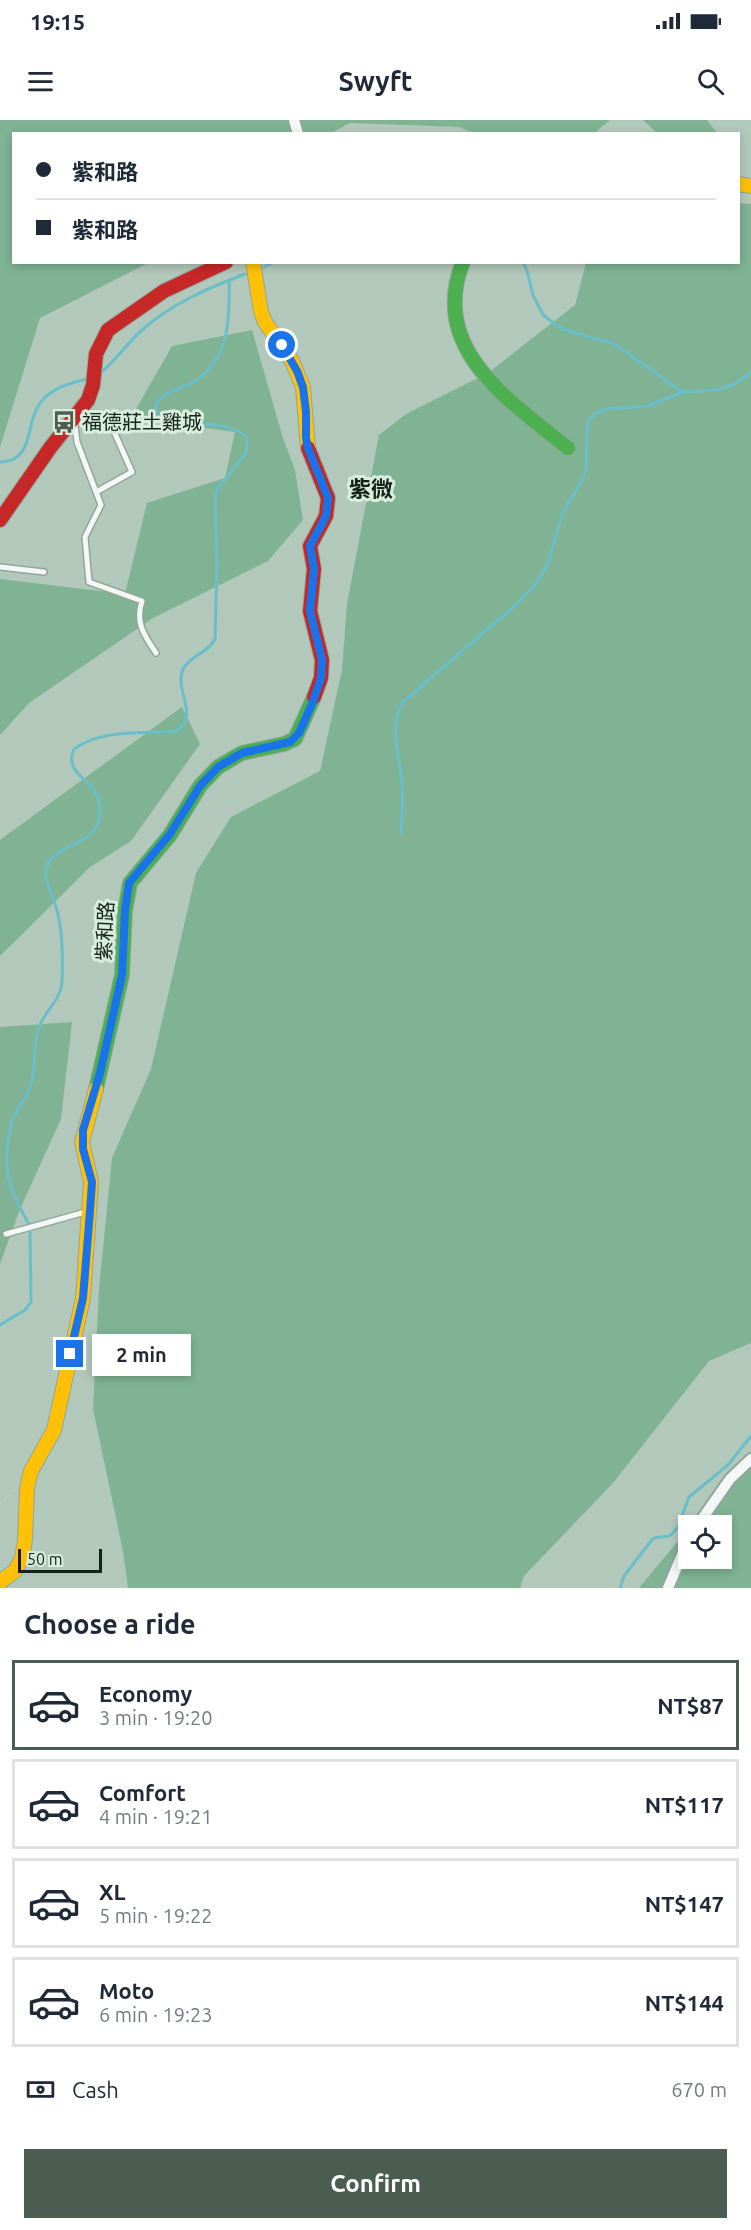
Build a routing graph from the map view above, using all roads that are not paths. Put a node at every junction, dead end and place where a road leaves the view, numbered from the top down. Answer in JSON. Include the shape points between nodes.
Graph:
{"nodes":[{"id":1,"x":222,"y":264,"type":"edge"},
{"id":2,"x":253,"y":264,"type":"edge"},
{"id":3,"x":462,"y":264,"type":"edge"},
{"id":4,"x":74,"y":418,"type":"junction"},
{"id":5,"x":568,"y":448,"type":"dead end"},
{"id":6,"x":98,"y":491,"type":"junction"},
{"id":7,"x":0,"y":520,"type":"edge"},
{"id":8,"x":0,"y":567,"type":"edge"},
{"id":9,"x":44,"y":572,"type":"dead end"},
{"id":10,"x":156,"y":653,"type":"dead end"},
{"id":11,"x":90,"y":1211,"type":"junction"},
{"id":12,"x":6,"y":1234,"type":"dead end"},
{"id":13,"x":751,"y":1459,"type":"edge"},
{"id":14,"x":705,"y":1515,"type":"edge"},
{"id":15,"x":678,"y":1564,"type":"edge"},
{"id":16,"x":0,"y":1582,"type":"edge"},
{"id":17,"x":668,"y":1588,"type":"edge"}],
"edges":[{"from":1,"to":4,"type":"street","via":[[164,291],[108,330],[96,354],[88,400]]},
{"from":2,"to":11,"type":"street","name":"紫和路","via":[[265,322],[292,361],[303,387],[308,448],[328,498],[326,516],[310,546],[314,569],[310,611],[322,660],[321,678],[295,738],[242,753],[218,767],[129,883],[122,975],[83,1130],[82,1142],[92,1182]]},
{"from":3,"to":5,"type":"street","via":[[453,291],[455,316],[477,366],[496,389]]},
{"from":4,"to":6,"type":"lane","via":[[77,442]]},
{"from":4,"to":6,"type":"lane","via":[[112,427],[132,472]]},
{"from":4,"to":7,"type":"street"},
{"from":6,"to":10,"type":"lane","via":[[101,505],[86,537],[89,582],[142,601],[139,616],[144,636]]},
{"from":8,"to":9,"type":"lane"},
{"from":11,"to":12,"type":"lane"},
{"from":11,"to":16,"type":"street","name":"紫和路","via":[[83,1298],[54,1430],[31,1471],[22,1558],[15,1571]]},
{"from":13,"to":14,"type":"street","via":[[730,1479]]},
{"from":15,"to":17,"type":"street"}]}
